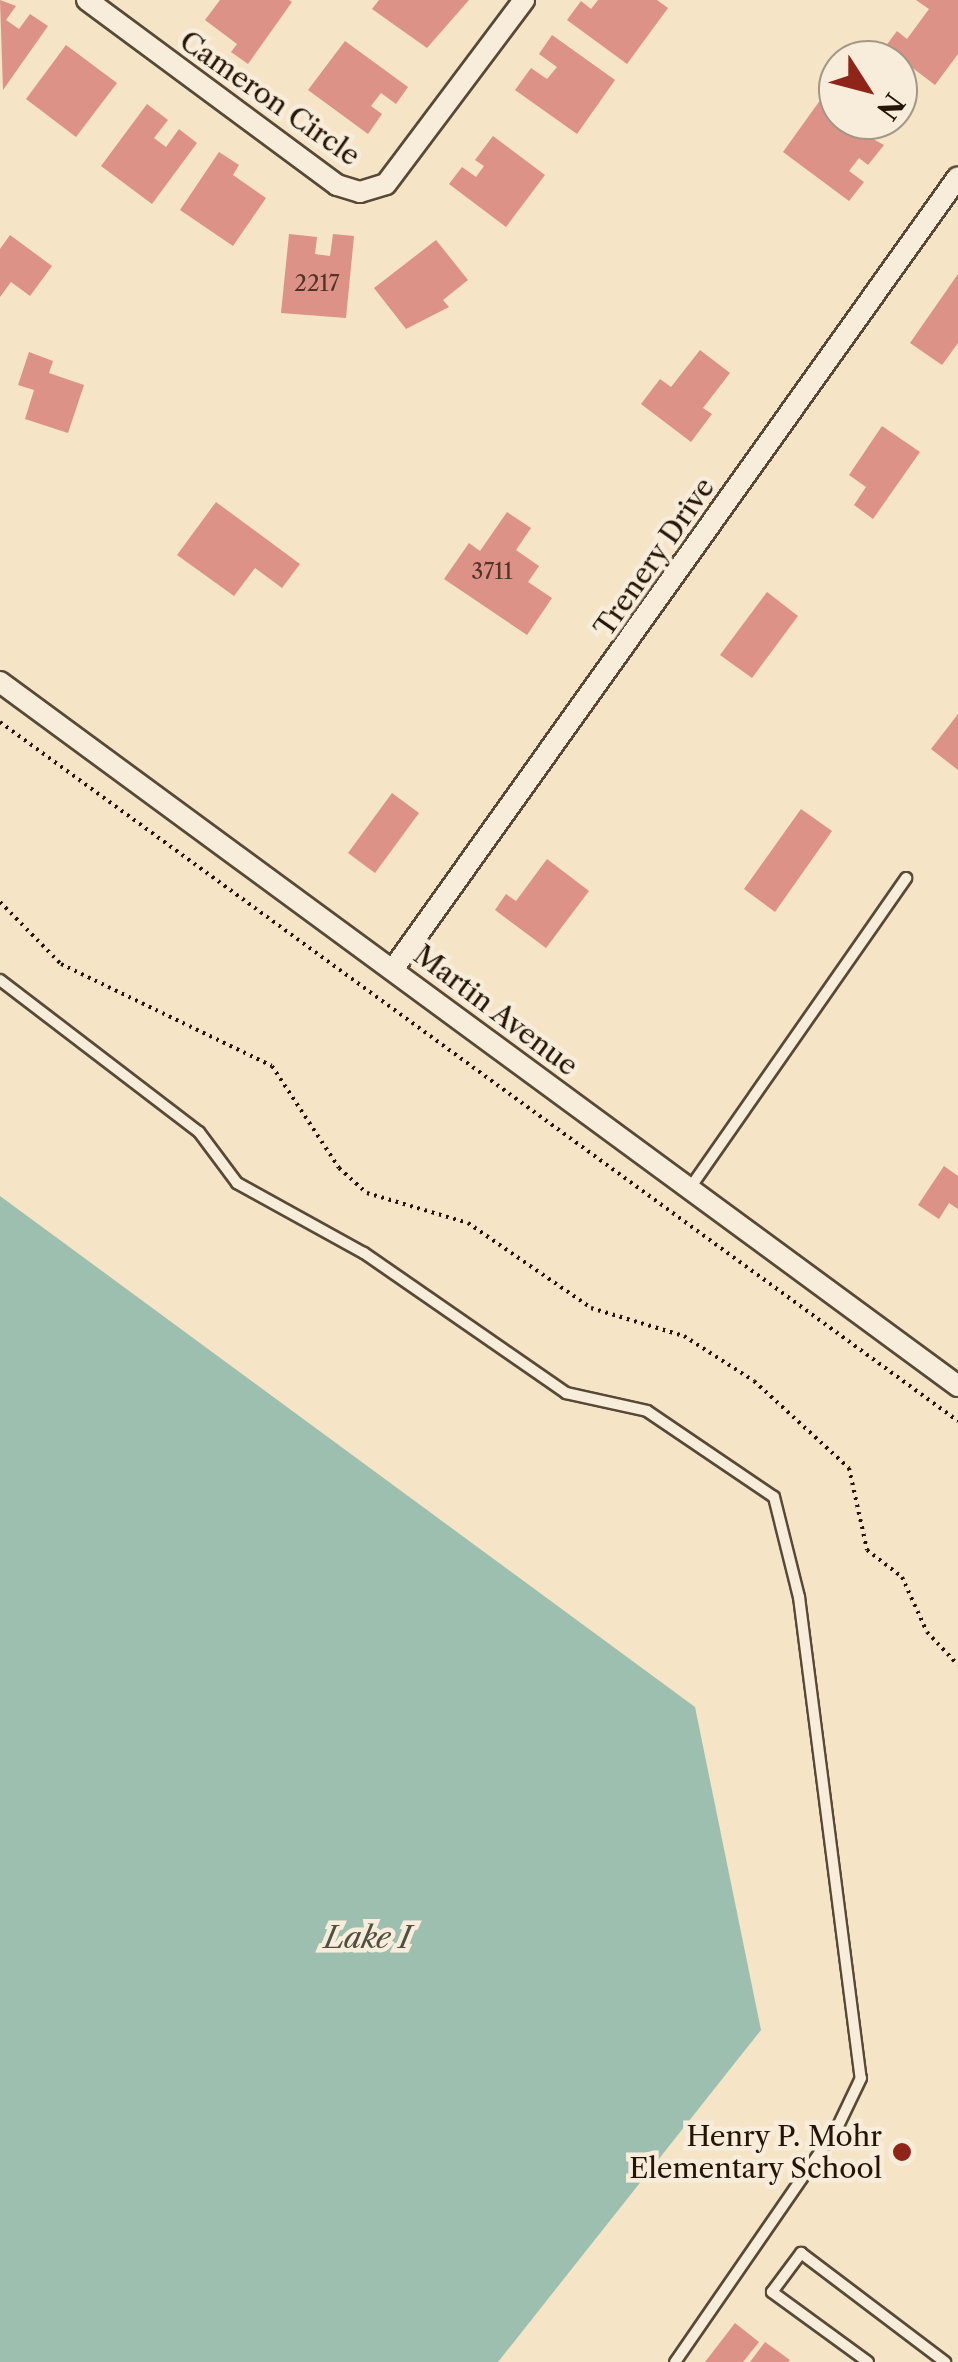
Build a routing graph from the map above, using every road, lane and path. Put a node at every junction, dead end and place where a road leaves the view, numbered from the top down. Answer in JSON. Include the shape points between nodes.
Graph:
{"nodes":[{"id":1,"x":88,"y":0,"type":"edge"},
{"id":2,"x":524,"y":0,"type":"edge"},
{"id":3,"x":958,"y":177,"type":"edge"},
{"id":4,"x":0,"y":682,"type":"edge"},
{"id":5,"x":0,"y":722,"type":"edge"},
{"id":6,"x":906,"y":878,"type":"dead end"},
{"id":7,"x":0,"y":902,"type":"edge"},
{"id":8,"x":394,"y":968,"type":"junction"},
{"id":9,"x":0,"y":980,"type":"edge"},
{"id":10,"x":690,"y":1188,"type":"junction"},
{"id":11,"x":958,"y":1386,"type":"edge"},
{"id":12,"x":958,"y":1421,"type":"edge"},
{"id":13,"x":958,"y":1664,"type":"edge"},
{"id":14,"x":675,"y":2362,"type":"edge"},
{"id":15,"x":868,"y":2362,"type":"edge"},
{"id":16,"x":946,"y":2362,"type":"edge"}],
"edges":[{"from":1,"to":2,"type":"street","name":"Cameron Circle","via":[[337,185],[360,192],[386,184]]},
{"from":3,"to":8,"type":"street","name":"Trenery Drive"},
{"from":4,"to":8,"type":"street","name":"Martin Avenue"},
{"from":5,"to":12,"type":"path"},
{"from":6,"to":10,"type":"lane"},
{"from":7,"to":13,"type":"path","via":[[60,964],[272,1066],[339,1168],[367,1194],[468,1223],[591,1308],[684,1336],[754,1380],[849,1468],[866,1550],[902,1576],[927,1632]]},
{"from":8,"to":10,"type":"street","name":"Martin Avenue"},
{"from":9,"to":14,"type":"lane","via":[[199,1132],[238,1183],[364,1253],[566,1393],[648,1411],[774,1497],[798,1597],[862,2078],[838,2126]]},
{"from":10,"to":11,"type":"street","name":"Martin Avenue"},
{"from":15,"to":16,"type":"lane","via":[[772,2292],[801,2254]]}]}
